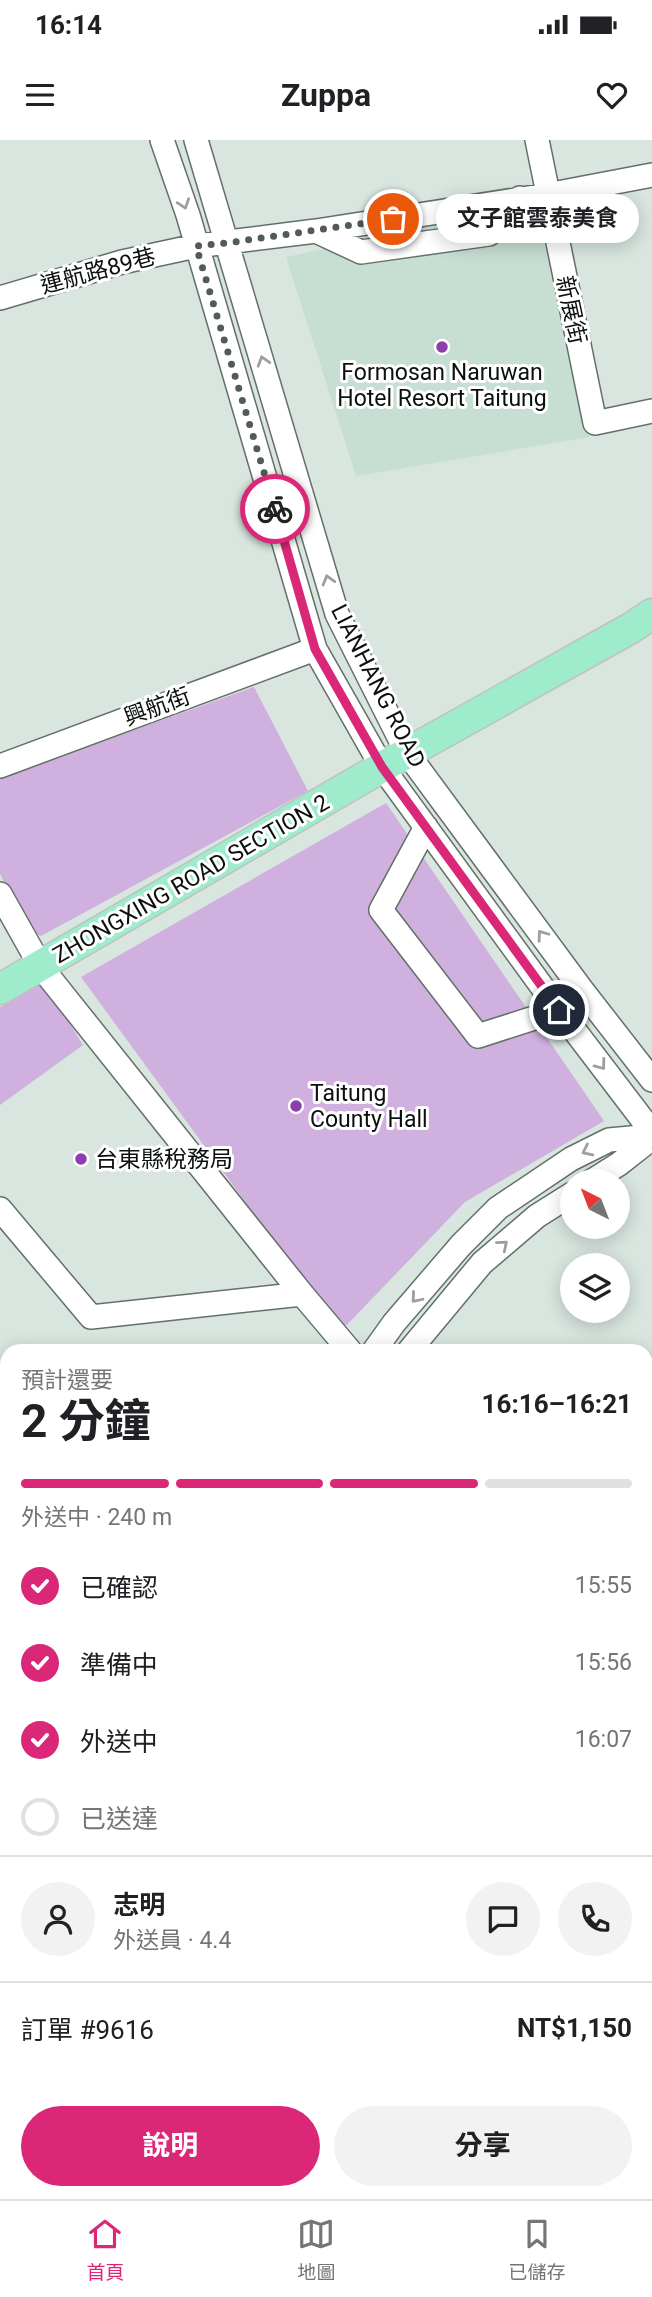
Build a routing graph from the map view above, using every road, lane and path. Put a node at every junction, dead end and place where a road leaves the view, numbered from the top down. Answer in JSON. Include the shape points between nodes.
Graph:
{"nodes":[{"id":1,"x":162,"y":140,"type":"edge"},
{"id":2,"x":196,"y":140,"type":"edge"},
{"id":3,"x":537,"y":140,"type":"edge"},
{"id":4,"x":652,"y":175,"type":"edge"},
{"id":5,"x":547,"y":195,"type":"junction"},
{"id":6,"x":520,"y":198,"type":"junction"},
{"id":7,"x":316,"y":231,"type":"junction"},
{"id":8,"x":227,"y":243,"type":"junction"},
{"id":9,"x":196,"y":246,"type":"junction"},
{"id":10,"x":0,"y":298,"type":"edge"},
{"id":11,"x":652,"y":411,"type":"edge"},
{"id":12,"x":293,"y":463,"type":"junction"},
{"id":13,"x":263,"y":470,"type":"junction"},
{"id":14,"x":652,"y":614,"type":"edge"},
{"id":15,"x":315,"y":649,"type":"junction"},
{"id":16,"x":394,"y":760,"type":"junction"},
{"id":17,"x":0,"y":766,"type":"edge"},
{"id":18,"x":426,"y":827,"type":"junction"},
{"id":19,"x":0,"y":894,"type":"edge"},
{"id":20,"x":41,"y":967,"type":"junction"},
{"id":21,"x":0,"y":989,"type":"edge"},
{"id":22,"x":582,"y":990,"type":"junction"},
{"id":23,"x":559,"y":1010,"type":"junction"},
{"id":24,"x":652,"y":1080,"type":"edge"},
{"id":25,"x":652,"y":1135,"type":"edge"},
{"id":26,"x":611,"y":1169,"type":"edge"},
{"id":27,"x":560,"y":1202,"type":"edge"},
{"id":28,"x":0,"y":1209,"type":"edge"},
{"id":29,"x":302,"y":1294,"type":"junction"},
{"id":30,"x":344,"y":1344,"type":"edge"},
{"id":31,"x":379,"y":1344,"type":"edge"},
{"id":32,"x":416,"y":1344,"type":"edge"}],
"edges":[{"from":1,"to":9,"type":"street","name":"LIANHANG ROAD","one_way":true},
{"from":2,"to":8,"type":"street","name":"LIANHANG ROAD"},
{"from":3,"to":5,"type":"street","name":"新展街"},
{"from":4,"to":5,"type":"street","name":"連航路89巷"},
{"from":5,"to":6,"type":"street","name":"連航路89巷"},
{"from":5,"to":11,"type":"street","name":"新展街","via":[[595,423]]},
{"from":6,"to":7,"type":"street","name":"連航路89巷"},
{"from":6,"to":7,"type":"street","via":[[489,234],[361,252]]},
{"from":7,"to":8,"type":"street","name":"連航路89巷"},
{"from":8,"to":9,"type":"street","name":"連航路89巷"},
{"from":12,"to":8,"type":"street","name":"LIANHANG ROAD","one_way":true},
{"from":9,"to":10,"type":"street","name":"連航路89巷","via":[[122,262]]},
{"from":9,"to":13,"type":"street","name":"LIANHANG ROAD"},
{"from":12,"to":13,"type":"street"},
{"from":16,"to":12,"type":"street","name":"LIANHANG ROAD","one_way":true,"via":[[337,614]]},
{"from":13,"to":15,"type":"street","name":"LIANHANG ROAD"},
{"from":14,"to":16,"type":"main road","name":"ZHONGXING ROAD SECTION 2"},
{"from":15,"to":16,"type":"street","name":"LIANHANG ROAD"},
{"from":15,"to":17,"type":"street","name":"興航街"},
{"from":16,"to":18,"type":"street","name":"LIANHANG ROAD"},
{"from":16,"to":20,"type":"main road","name":"ZHONGXING ROAD SECTION 2"},
{"from":22,"to":16,"type":"street","name":"LIANHANG ROAD","one_way":true},
{"from":18,"to":23,"type":"street","name":"LIANHANG ROAD"},
{"from":18,"to":23,"type":"street","via":[[382,910],[478,1036]]},
{"from":19,"to":20,"type":"street"},
{"from":20,"to":21,"type":"main road","name":"ZHONGXING ROAD SECTION 2"},
{"from":20,"to":29,"type":"street"},
{"from":22,"to":23,"type":"street"},
{"from":22,"to":24,"type":"street","name":"LIANHANG ROAD"},
{"from":23,"to":25,"type":"street","name":"LIANHANG ROAD","one_way":true},
{"from":25,"to":26,"type":"street"},
{"from":25,"to":31,"type":"street","one_way":true,"via":[[609,1140],[571,1159],[498,1208]]},
{"from":32,"to":27,"type":"street","one_way":true,"via":[[482,1263]]},
{"from":28,"to":29,"type":"street","via":[[90,1317]]},
{"from":29,"to":30,"type":"street"}]}
